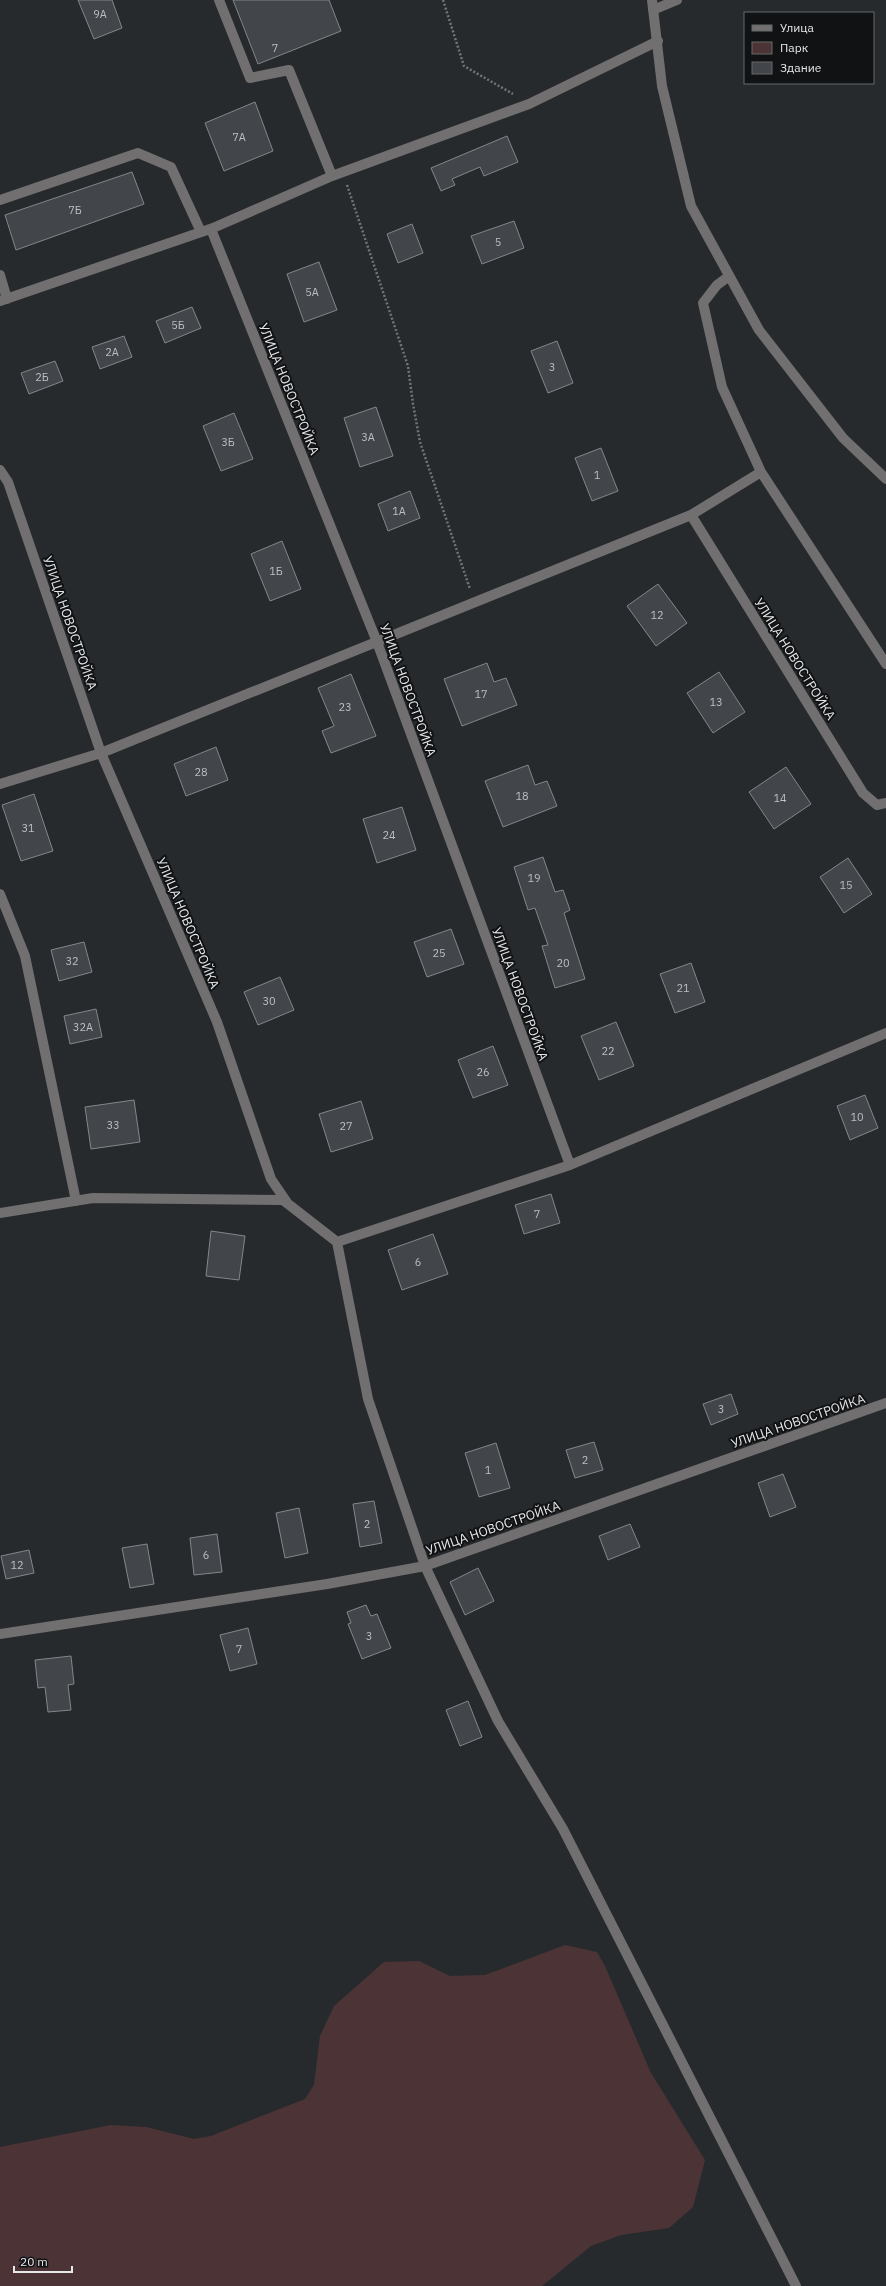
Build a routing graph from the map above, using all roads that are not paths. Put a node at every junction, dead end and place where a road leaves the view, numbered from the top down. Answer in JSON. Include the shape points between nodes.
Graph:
{"nodes":[{"id":1,"x":219,"y":0,"type":"edge"},
{"id":2,"x":676,"y":0,"type":"edge"},
{"id":3,"x":653,"y":5,"type":"edge"},
{"id":4,"x":658,"y":41,"type":"junction"},
{"id":5,"x":332,"y":176,"type":"junction"},
{"id":6,"x":0,"y":200,"type":"edge"},
{"id":7,"x":211,"y":229,"type":"junction"},
{"id":8,"x":201,"y":232,"type":"junction"},
{"id":9,"x":0,"y":275,"type":"edge"},
{"id":10,"x":728,"y":277,"type":"junction"},
{"id":11,"x":4,"y":300,"type":"edge"},
{"id":12,"x":0,"y":470,"type":"edge"},
{"id":13,"x":761,"y":472,"type":"junction"},
{"id":14,"x":886,"y":479,"type":"edge"},
{"id":15,"x":690,"y":515,"type":"junction"},
{"id":16,"x":377,"y":642,"type":"junction"},
{"id":17,"x":886,"y":664,"type":"edge"},
{"id":18,"x":101,"y":753,"type":"junction"},
{"id":19,"x":0,"y":784,"type":"edge"},
{"id":20,"x":886,"y":803,"type":"edge"},
{"id":21,"x":0,"y":894,"type":"edge"},
{"id":22,"x":886,"y":1033,"type":"edge"},
{"id":23,"x":570,"y":1166,"type":"junction"},
{"id":24,"x":76,"y":1201,"type":"junction"},
{"id":25,"x":288,"y":1205,"type":"junction"},
{"id":26,"x":0,"y":1213,"type":"edge"},
{"id":27,"x":337,"y":1242,"type":"junction"},
{"id":28,"x":886,"y":1403,"type":"edge"},
{"id":29,"x":425,"y":1566,"type":"junction"},
{"id":30,"x":0,"y":1634,"type":"edge"},
{"id":31,"x":796,"y":2286,"type":"edge"}],
"edges":[{"from":1,"to":5,"type":"street","via":[[250,78],[289,70]]},
{"from":2,"to":3,"type":"street"},
{"from":3,"to":4,"type":"street"},
{"from":4,"to":5,"type":"street","via":[[529,104]]},
{"from":4,"to":10,"type":"street","via":[[664,94],[691,206]]},
{"from":5,"to":7,"type":"street"},
{"from":6,"to":8,"type":"street","via":[[138,153],[171,167]]},
{"from":7,"to":8,"type":"street"},
{"from":7,"to":16,"type":"street","name":"УЛИЦА НОВОСТРОЙКА"},
{"from":8,"to":11,"type":"street"},
{"from":9,"to":11,"type":"street"},
{"from":10,"to":13,"type":"street","via":[[717,285],[703,303],[722,388]]},
{"from":10,"to":14,"type":"street","via":[[759,330],[843,438]]},
{"from":12,"to":18,"type":"street","name":"УЛИЦА НОВОСТРОЙКА","via":[[8,482]]},
{"from":13,"to":15,"type":"street"},
{"from":13,"to":17,"type":"street"},
{"from":15,"to":16,"type":"street"},
{"from":15,"to":20,"type":"street","name":"УЛИЦА НОВОСТРОЙКА","via":[[863,793],[877,805]]},
{"from":16,"to":18,"type":"street"},
{"from":16,"to":23,"type":"street","name":"УЛИЦА НОВОСТРОЙКА"},
{"from":18,"to":19,"type":"street"},
{"from":18,"to":25,"type":"street","name":"УЛИЦА НОВОСТРОЙКА","via":[[217,1022],[271,1179]]},
{"from":21,"to":24,"type":"street","via":[[25,956]]},
{"from":22,"to":23,"type":"street"},
{"from":23,"to":27,"type":"street"},
{"from":24,"to":25,"type":"street","name":"УЛИЦА НОВОСТРОЙКА","via":[[93,1198],[283,1200]]},
{"from":24,"to":26,"type":"street","name":"УЛИЦА НОВОСТРОЙКА"},
{"from":25,"to":27,"type":"street","name":"УЛИЦА НОВОСТРОЙКА"},
{"from":27,"to":29,"type":"street","name":"УЛИЦА НОВОСТРОЙКА","via":[[368,1399]]},
{"from":28,"to":29,"type":"street","name":"УЛИЦА НОВОСТРОЙКА"},
{"from":29,"to":30,"type":"street","via":[[327,1584]]},
{"from":29,"to":31,"type":"street","via":[[498,1722],[563,1829]]}]}
